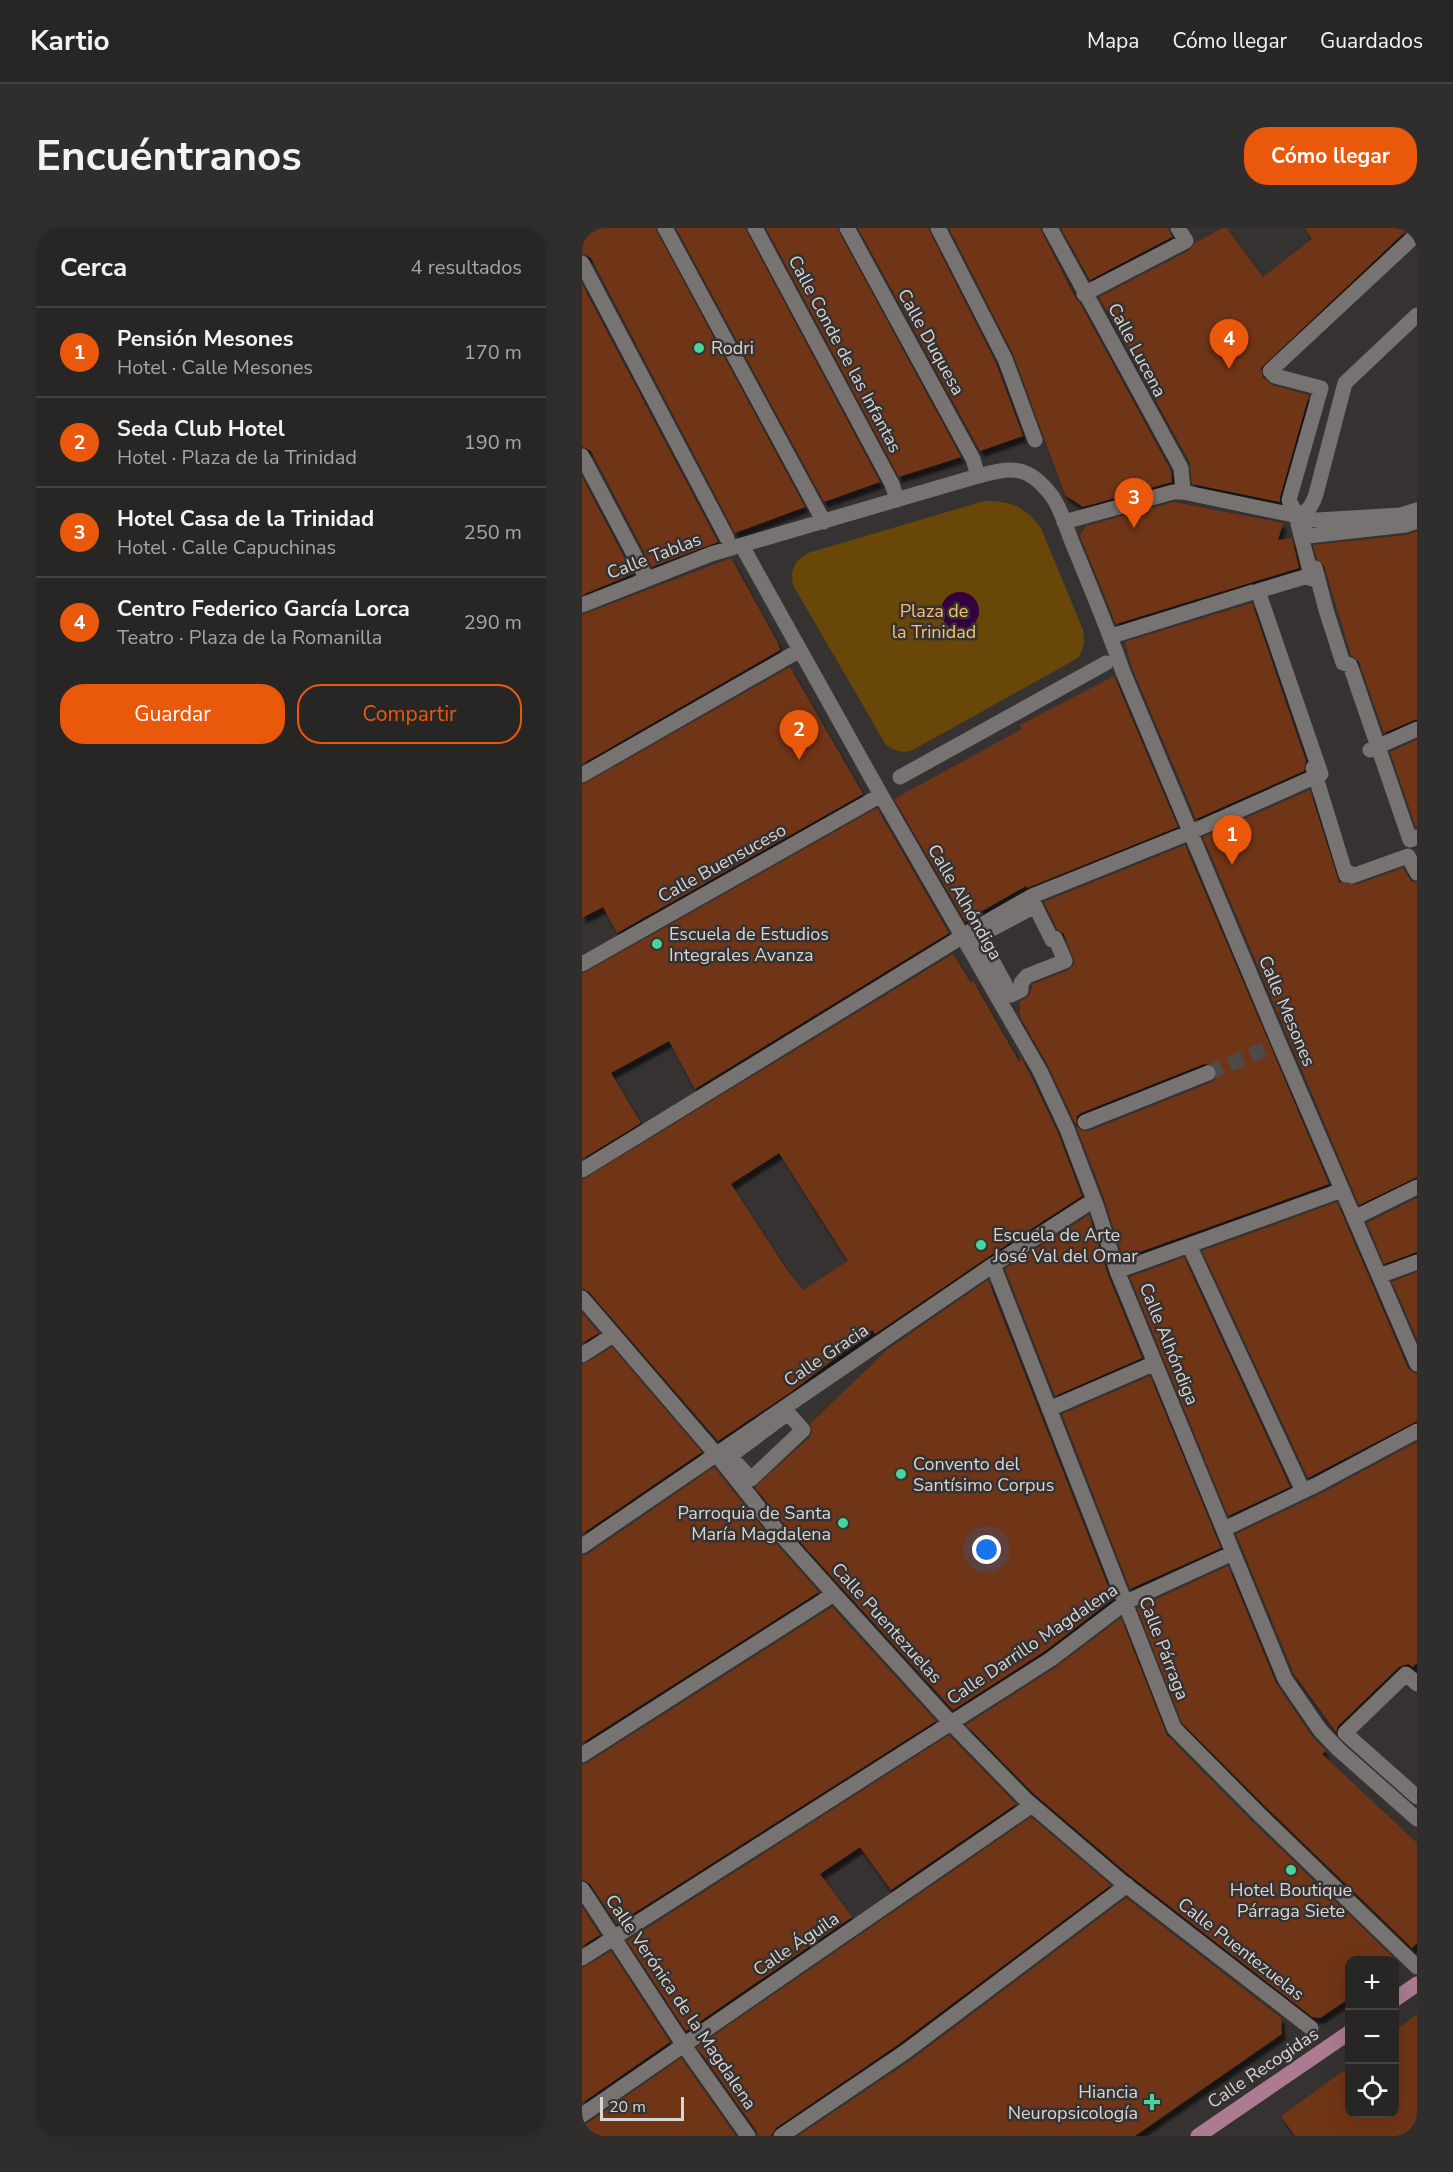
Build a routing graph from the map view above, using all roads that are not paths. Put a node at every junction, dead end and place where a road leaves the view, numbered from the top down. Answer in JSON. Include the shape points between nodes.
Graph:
{"nodes":[{"id":1,"x":665,"y":228,"type":"edge"},
{"id":2,"x":755,"y":228,"type":"edge"},
{"id":3,"x":847,"y":228,"type":"edge"},
{"id":4,"x":938,"y":228,"type":"edge"},
{"id":5,"x":1050,"y":228,"type":"edge"},
{"id":6,"x":1178,"y":228,"type":"edge"},
{"id":7,"x":1417,"y":234,"type":"edge"},
{"id":8,"x":582,"y":263,"type":"edge"},
{"id":9,"x":1084,"y":294,"type":"junction"},
{"id":10,"x":1417,"y":315,"type":"edge"},
{"id":11,"x":1035,"y":440,"type":"dead end"},
{"id":12,"x":582,"y":456,"type":"edge"},
{"id":13,"x":978,"y":476,"type":"junction"},
{"id":14,"x":1183,"y":492,"type":"junction"},
{"id":15,"x":897,"y":500,"type":"junction"},
{"id":16,"x":1417,"y":510,"type":"edge"},
{"id":17,"x":1299,"y":515,"type":"junction"},
{"id":18,"x":1417,"y":521,"type":"edge"},
{"id":19,"x":824,"y":522,"type":"junction"},
{"id":20,"x":1064,"y":522,"type":"junction"},
{"id":21,"x":727,"y":537,"type":"dead end"},
{"id":22,"x":742,"y":546,"type":"junction"},
{"id":23,"x":1309,"y":572,"type":"junction"},
{"id":24,"x":647,"y":579,"type":"junction"},
{"id":25,"x":1253,"y":592,"type":"junction"},
{"id":26,"x":582,"y":605,"type":"edge"},
{"id":27,"x":1118,"y":634,"type":"dead end"},
{"id":28,"x":800,"y":650,"type":"junction"},
{"id":29,"x":1106,"y":663,"type":"dead end"},
{"id":30,"x":1417,"y":729,"type":"edge"},
{"id":31,"x":1373,"y":748,"type":"junction"},
{"id":32,"x":582,"y":775,"type":"edge"},
{"id":33,"x":900,"y":777,"type":"dead end"},
{"id":34,"x":1315,"y":777,"type":"junction"},
{"id":35,"x":881,"y":795,"type":"junction"},
{"id":36,"x":1191,"y":832,"type":"junction"},
{"id":37,"x":1416,"y":846,"type":"edge"},
{"id":38,"x":1417,"y":873,"type":"edge"},
{"id":39,"x":1035,"y":906,"type":"joint"},
{"id":40,"x":962,"y":936,"type":"junction"},
{"id":41,"x":582,"y":964,"type":"edge"},
{"id":42,"x":1208,"y":1073,"type":"tunnel mouth"},
{"id":43,"x":1085,"y":1122,"type":"dead end"},
{"id":44,"x":582,"y":1170,"type":"edge"},
{"id":45,"x":1417,"y":1187,"type":"edge"},
{"id":46,"x":1342,"y":1190,"type":"junction"},
{"id":47,"x":1095,"y":1202,"type":"junction"},
{"id":48,"x":1354,"y":1218,"type":"junction"},
{"id":49,"x":1189,"y":1245,"type":"junction"},
{"id":50,"x":1417,"y":1262,"type":"edge"},
{"id":51,"x":993,"y":1265,"type":"junction"},
{"id":52,"x":1118,"y":1271,"type":"junction"},
{"id":53,"x":1378,"y":1276,"type":"junction"},
{"id":54,"x":582,"y":1298,"type":"edge"},
{"id":55,"x":613,"y":1335,"type":"junction"},
{"id":56,"x":582,"y":1355,"type":"edge"},
{"id":57,"x":1155,"y":1363,"type":"junction"},
{"id":58,"x":1417,"y":1364,"type":"edge"},
{"id":59,"x":1056,"y":1406,"type":"dead end"},
{"id":60,"x":788,"y":1413,"type":"joint"},
{"id":61,"x":1417,"y":1431,"type":"edge"},
{"id":62,"x":716,"y":1455,"type":"junction"},
{"id":63,"x":1303,"y":1491,"type":"junction"},
{"id":64,"x":1224,"y":1529,"type":"junction"},
{"id":65,"x":582,"y":1546,"type":"edge"},
{"id":66,"x":1233,"y":1553,"type":"junction"},
{"id":67,"x":834,"y":1594,"type":"junction"},
{"id":68,"x":1126,"y":1602,"type":"junction"},
{"id":69,"x":1415,"y":1678,"type":"edge"},
{"id":70,"x":951,"y":1723,"type":"junction"},
{"id":71,"x":582,"y":1755,"type":"edge"},
{"id":72,"x":1417,"y":1797,"type":"edge"},
{"id":73,"x":1032,"y":1805,"type":"junction"},
{"id":74,"x":1417,"y":1820,"type":"edge"},
{"id":75,"x":1127,"y":1886,"type":"junction"},
{"id":76,"x":582,"y":1889,"type":"edge"},
{"id":77,"x":614,"y":1937,"type":"junction"},
{"id":78,"x":582,"y":1958,"type":"edge"},
{"id":79,"x":1417,"y":1967,"type":"edge"},
{"id":80,"x":1417,"y":1984,"type":"edge"},
{"id":81,"x":1399,"y":1997,"type":"edge"},
{"id":82,"x":1311,"y":2028,"type":"dead end"},
{"id":83,"x":1345,"y":2035,"type":"edge"},
{"id":84,"x":683,"y":2044,"type":"junction"},
{"id":85,"x":582,"y":2115,"type":"edge"},
{"id":86,"x":748,"y":2136,"type":"edge"},
{"id":87,"x":781,"y":2136,"type":"edge"},
{"id":88,"x":1198,"y":2136,"type":"edge"}],
"edges":[{"from":1,"to":19,"type":"street"},
{"from":2,"to":15,"type":"street","name":"Calle Conde de las Infantas"},
{"from":3,"to":13,"type":"street","name":"Calle Duquesa","via":[[973,459]]},
{"from":4,"to":11,"type":"street","via":[[1005,359]]},
{"from":5,"to":9,"type":"street","name":"Calle Lucena"},
{"from":6,"to":9,"type":"street","via":[[1186,241]]},
{"from":7,"to":17,"type":"street","via":[[1270,371],[1275,376],[1321,388],[1289,500]]},
{"from":8,"to":21,"type":"street"},
{"from":9,"to":14,"type":"street","name":"Calle Lucena","via":[[1181,468]]},
{"from":10,"to":17,"type":"street","via":[[1345,383],[1316,494],[1312,505]]},
{"from":12,"to":24,"type":"street"},
{"from":13,"to":15,"type":"street"},
{"from":13,"to":20,"type":"street","via":[[1002,471],[1027,473],[1053,498]]},
{"from":14,"to":17,"type":"street"},
{"from":14,"to":20,"type":"street"},
{"from":15,"to":19,"type":"street"},
{"from":16,"to":17,"type":"street","via":[[1401,515],[1317,520]]},
{"from":17,"to":18,"type":"street","via":[[1308,536]]},
{"from":17,"to":23,"type":"street","via":[[1297,527]]},
{"from":19,"to":22,"type":"street"},
{"from":20,"to":36,"type":"street","name":"Calle Mesones"},
{"from":22,"to":24,"type":"street","name":"Calle Tablas"},
{"from":22,"to":28,"type":"street"},
{"from":23,"to":25,"type":"street","via":[[1250,585]]},
{"from":23,"to":31,"type":"street","via":[[1315,568],[1343,663],[1350,665]]},
{"from":23,"to":34,"type":"street","via":[[1258,591],[1321,774]]},
{"from":24,"to":26,"type":"street","name":"Calle Tablas"},
{"from":25,"to":27,"type":"street"},
{"from":25,"to":34,"type":"street"},
{"from":28,"to":32,"type":"street"},
{"from":28,"to":35,"type":"street"},
{"from":29,"to":33,"type":"street"},
{"from":30,"to":31,"type":"street"},
{"from":31,"to":37,"type":"street","via":[[1410,840]]},
{"from":34,"to":36,"type":"street"},
{"from":34,"to":38,"type":"street","via":[[1346,875],[1408,856]]},
{"from":35,"to":40,"type":"street","name":"Calle Alhóndiga"},
{"from":35,"to":41,"type":"street","name":"Calle Buensuceso"},
{"from":36,"to":40,"type":"street","via":[[1032,896]]},
{"from":36,"to":46,"type":"street","name":"Calle Mesones","via":[[1272,1046]]},
{"from":39,"to":39,"type":"street","via":[[1065,961],[1027,976],[1021,982],[1021,990],[1011,994],[979,936]]},
{"from":40,"to":44,"type":"street"},
{"from":40,"to":47,"type":"street","name":"Calle Alhóndiga","via":[[1040,1071]]},
{"from":42,"to":43,"type":"street"},
{"from":45,"to":48,"type":"street"},
{"from":46,"to":48,"type":"street","name":"Calle Mesones"},
{"from":46,"to":49,"type":"street"},
{"from":47,"to":51,"type":"street","name":"Calle Gracia"},
{"from":47,"to":52,"type":"street","name":"Calle Alhóndiga"},
{"from":48,"to":53,"type":"street","name":"Calle Mesones"},
{"from":49,"to":52,"type":"street"},
{"from":49,"to":63,"type":"street"},
{"from":50,"to":53,"type":"street"},
{"from":51,"to":62,"type":"street","name":"Calle Gracia"},
{"from":51,"to":68,"type":"street","name":"Calle Párraga"},
{"from":52,"to":57,"type":"street","name":"Calle Alhóndiga"},
{"from":53,"to":58,"type":"street","name":"Calle Mesones"},
{"from":54,"to":55,"type":"street","name":"Calle Puentezuelas"},
{"from":55,"to":56,"type":"street"},
{"from":55,"to":62,"type":"street","name":"Calle Puentezuelas"},
{"from":57,"to":59,"type":"street"},
{"from":57,"to":64,"type":"street","name":"Calle Alhóndiga"},
{"from":60,"to":60,"type":"street","via":[[803,1430],[751,1479],[730,1456]]},
{"from":61,"to":63,"type":"street"},
{"from":62,"to":65,"type":"street","name":"Calle Gracia"},
{"from":62,"to":67,"type":"street","name":"Calle Puentezuelas"},
{"from":63,"to":64,"type":"street"},
{"from":64,"to":66,"type":"street","name":"Calle Alhóndiga"},
{"from":66,"to":68,"type":"street","name":"Calle Darrillo Magdalena"},
{"from":66,"to":74,"type":"street","name":"Calle Alhóndiga","via":[[1285,1679],[1320,1730]]},
{"from":67,"to":70,"type":"street","name":"Calle Puentezuelas"},
{"from":67,"to":71,"type":"street"},
{"from":68,"to":70,"type":"street","name":"Calle Darrillo Magdalena","via":[[1051,1659]]},
{"from":68,"to":79,"type":"street","name":"Calle Párraga","via":[[1174,1728]]},
{"from":69,"to":72,"type":"street","via":[[1406,1674],[1345,1733]]},
{"from":70,"to":73,"type":"street","name":"Calle Puentezuelas"},
{"from":70,"to":77,"type":"street","name":"Calle Darrillo Magdalena"},
{"from":73,"to":75,"type":"street","name":"Calle Puentezuelas"},
{"from":73,"to":84,"type":"street","name":"Calle Águila"},
{"from":75,"to":82,"type":"street","name":"Calle Puentezuelas"},
{"from":75,"to":87,"type":"street","via":[[905,2052]]},
{"from":76,"to":77,"type":"street","name":"Calle Verónica de la Magdalena"},
{"from":77,"to":78,"type":"street","name":"Calle Darrillo Magdalena"},
{"from":77,"to":84,"type":"street","name":"Calle Verónica de la Magdalena"},
{"from":80,"to":81,"type":"main road"},
{"from":83,"to":88,"type":"main road","name":"Calle Recogidas"},
{"from":84,"to":85,"type":"street","name":"Calle Águila"},
{"from":84,"to":86,"type":"street","name":"Calle Verónica de la Magdalena"}]}
